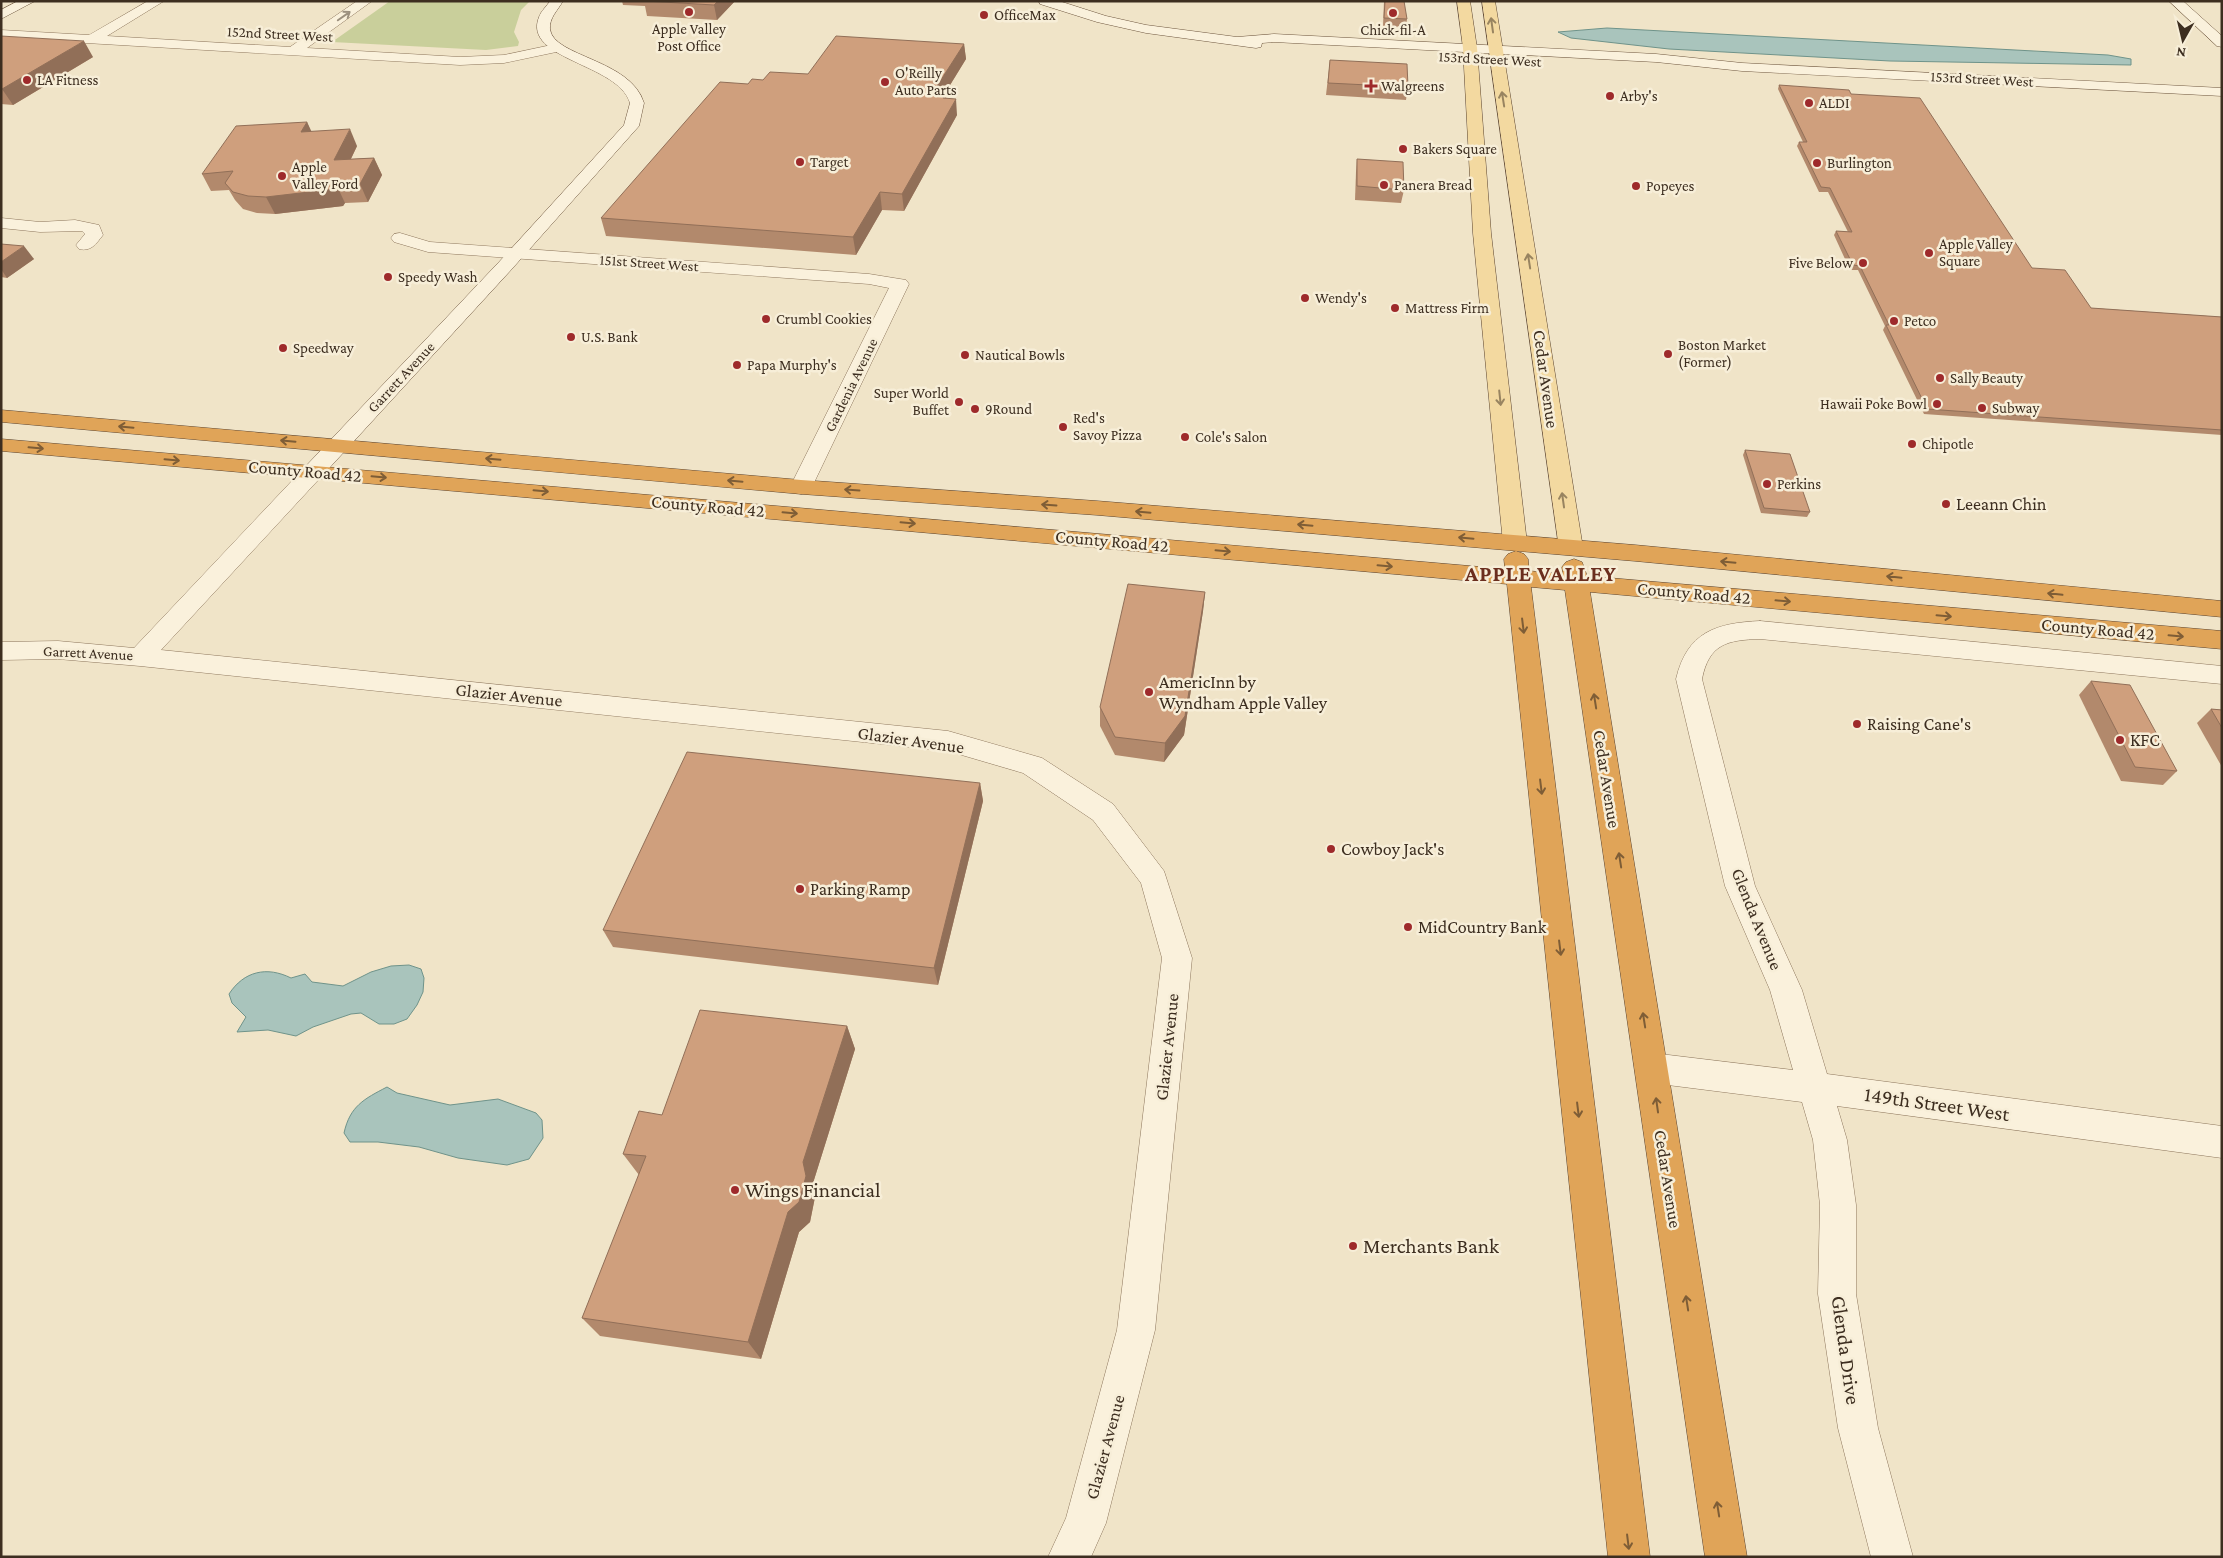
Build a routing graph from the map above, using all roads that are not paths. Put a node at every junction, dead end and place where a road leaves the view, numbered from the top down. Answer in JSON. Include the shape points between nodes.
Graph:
{"nodes":[{"id":1,"x":28,"y":1,"type":"edge"},
{"id":2,"x":158,"y":1,"type":"edge"},
{"id":3,"x":343,"y":1,"type":"edge"},
{"id":4,"x":366,"y":1,"type":"edge"},
{"id":5,"x":558,"y":1,"type":"edge"},
{"id":6,"x":1045,"y":1,"type":"edge"},
{"id":7,"x":1463,"y":1,"type":"edge"},
{"id":8,"x":1488,"y":1,"type":"edge"},
{"id":9,"x":2175,"y":1,"type":"edge"},
{"id":10,"x":1,"y":15,"type":"edge"},
{"id":11,"x":1,"y":34,"type":"edge"},
{"id":12,"x":90,"y":40,"type":"junction"},
{"id":13,"x":2222,"y":43,"type":"edge"},
{"id":14,"x":556,"y":48,"type":"junction"},
{"id":15,"x":271,"y":50,"type":"junction"},
{"id":16,"x":293,"y":51,"type":"junction"},
{"id":17,"x":1470,"y":53,"type":"junction"},
{"id":18,"x":1495,"y":54,"type":"junction"},
{"id":19,"x":2222,"y":92,"type":"edge"},
{"id":20,"x":1,"y":213,"type":"edge"},
{"id":21,"x":1,"y":223,"type":"edge"},
{"id":22,"x":72,"y":223,"type":"junction"},
{"id":23,"x":400,"y":238,"type":"dead end"},
{"id":24,"x":85,"y":244,"type":"dead end"},
{"id":25,"x":516,"y":254,"type":"junction"},
{"id":26,"x":900,"y":284,"type":"joint"},
{"id":27,"x":1,"y":416,"type":"edge"},
{"id":28,"x":1,"y":445,"type":"edge"},
{"id":29,"x":337,"y":445,"type":"junction"},
{"id":30,"x":313,"y":472,"type":"junction"},
{"id":31,"x":801,"y":487,"type":"junction"},
{"id":32,"x":1515,"y":543,"type":"junction"},
{"id":33,"x":1571,"y":548,"type":"junction"},
{"id":34,"x":1517,"y":577,"type":"junction"},
{"id":35,"x":1577,"y":583,"type":"junction"},
{"id":36,"x":2222,"y":609,"type":"edge"},
{"id":37,"x":2222,"y":640,"type":"edge"},
{"id":38,"x":1,"y":651,"type":"edge"},
{"id":39,"x":140,"y":657,"type":"junction"},
{"id":40,"x":2222,"y":675,"type":"edge"},
{"id":41,"x":1652,"y":1068,"type":"junction"},
{"id":42,"x":1816,"y":1088,"type":"junction"},
{"id":43,"x":1830,"y":1140,"type":"joint"},
{"id":44,"x":2222,"y":1142,"type":"edge"},
{"id":45,"x":1069,"y":1557,"type":"edge"},
{"id":46,"x":1630,"y":1557,"type":"edge"},
{"id":47,"x":1726,"y":1557,"type":"edge"},
{"id":48,"x":1892,"y":1557,"type":"edge"}],
"edges":[{"from":1,"to":10,"type":"street"},
{"from":2,"to":12,"type":"street"},
{"from":3,"to":15,"type":"street"},
{"from":16,"to":4,"type":"street","one_way":true},
{"from":5,"to":14,"type":"street","via":[[544,21],[547,38]]},
{"from":6,"to":17,"type":"street","name":"153rd Street West","via":[[1102,20],[1146,29],[1274,47]]},
{"from":7,"to":17,"type":"main road"},
{"from":18,"to":8,"type":"main road","name":"Cedar Avenue","one_way":true},
{"from":9,"to":13,"type":"street"},
{"from":11,"to":12,"type":"street","name":"152nd Street West"},
{"from":12,"to":15,"type":"street","name":"152nd Street West"},
{"from":14,"to":16,"type":"street","name":"152nd Street West","via":[[513,58],[477,61]]},
{"from":14,"to":25,"type":"street","name":"Garrett Avenue","via":[[621,79],[635,96],[637,110],[627,132]]},
{"from":15,"to":16,"type":"street","name":"152nd Street West"},
{"from":17,"to":18,"type":"street","name":"153rd Street West"},
{"from":17,"to":32,"type":"main road","one_way":true,"via":[[1482,233]]},
{"from":18,"to":19,"type":"street","name":"153rd Street West","via":[[1659,68],[1742,67]]},
{"from":33,"to":18,"type":"main road","name":"Cedar Avenue","one_way":true},
{"from":20,"to":22,"type":"street","via":[[62,217]]},
{"from":21,"to":22,"type":"street","via":[[48,227]]},
{"from":22,"to":24,"type":"street","via":[[93,229],[94,235]]},
{"from":23,"to":25,"type":"street","name":"151st Street West","via":[[428,247]]},
{"from":25,"to":26,"type":"street","name":"151st Street West","via":[[869,279]]},
{"from":25,"to":29,"type":"street","name":"Garrett Avenue"},
{"from":26,"to":31,"type":"street","name":"Gardenia Avenue"},
{"from":29,"to":27,"type":"highway","name":"County Road 42","one_way":true},
{"from":28,"to":30,"type":"highway","name":"County Road 42","one_way":true},
{"from":29,"to":30,"type":"street","name":"Garrett Avenue"},
{"from":31,"to":29,"type":"highway","name":"County Road 42","one_way":true},
{"from":30,"to":34,"type":"highway","name":"County Road 42","one_way":true},
{"from":30,"to":39,"type":"street","name":"Garrett Avenue"},
{"from":32,"to":31,"type":"highway","name":"County Road 42","one_way":true},
{"from":32,"to":33,"type":"highway","name":"County Road 42"},
{"from":32,"to":34,"type":"highway"},
{"from":33,"to":35,"type":"highway","name":"Cedar Avenue"},
{"from":36,"to":33,"type":"highway","name":"County Road 42","one_way":true},
{"from":34,"to":35,"type":"highway","name":"County Road 42"},
{"from":34,"to":46,"type":"highway","one_way":true},
{"from":35,"to":37,"type":"highway","name":"County Road 42","one_way":true},
{"from":41,"to":35,"type":"highway","name":"Cedar Avenue","one_way":true},
{"from":38,"to":39,"type":"street","name":"Garrett Avenue","via":[[58,650]]},
{"from":39,"to":45,"type":"street","name":"Glazier Avenue","via":[[948,741],[1032,765],[1103,812],[1154,879],[1177,958],[1136,1330],[1085,1523]]},
{"from":40,"to":42,"type":"street","name":"Glenda Avenue","via":[[1760,630],[1731,632],[1706,643],[1695,654],[1689,679],[1740,886],[1786,990]]},
{"from":41,"to":42,"type":"street","name":"149th Street West"},
{"from":47,"to":41,"type":"highway","name":"Cedar Avenue","one_way":true},
{"from":42,"to":43,"type":"street","name":"Glenda Avenue"},
{"from":42,"to":44,"type":"street","name":"149th Street West"},
{"from":43,"to":48,"type":"street","name":"Glenda Drive","via":[[1838,1205],[1837,1294],[1858,1428]]}]}
